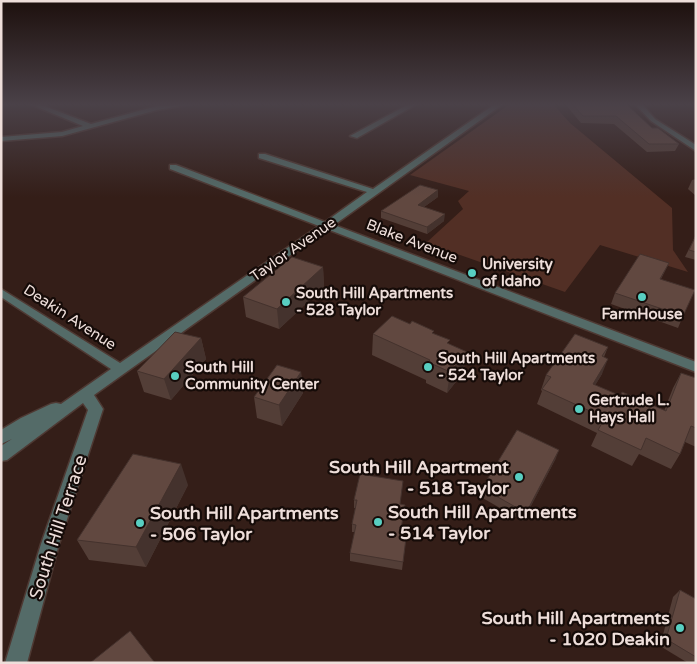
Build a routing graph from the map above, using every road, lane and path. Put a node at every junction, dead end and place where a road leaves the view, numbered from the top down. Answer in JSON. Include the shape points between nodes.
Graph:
{"nodes":[{"id":1,"x":57,"y":135,"type":"edge"},
{"id":2,"x":456,"y":135,"type":"edge"},
{"id":3,"x":675,"y":135,"type":"edge"},
{"id":4,"x":1,"y":139,"type":"edge"},
{"id":5,"x":696,"y":149,"type":"edge"},
{"id":6,"x":262,"y":156,"type":"dead end"},
{"id":7,"x":173,"y":168,"type":"dead end"},
{"id":8,"x":374,"y":192,"type":"junction"},
{"id":9,"x":327,"y":225,"type":"junction"},
{"id":10,"x":1,"y":292,"type":"edge"},
{"id":11,"x":696,"y":367,"type":"edge"},
{"id":12,"x":120,"y":369,"type":"junction"},
{"id":13,"x":85,"y":394,"type":"junction"},
{"id":14,"x":26,"y":422,"type":"junction"},
{"id":15,"x":1,"y":431,"type":"edge"},
{"id":16,"x":1,"y":438,"type":"edge"},
{"id":17,"x":1,"y":455,"type":"edge"},
{"id":18,"x":16,"y":663,"type":"edge"}],
"edges":[{"from":1,"to":4,"type":"street"},
{"from":2,"to":8,"type":"street","name":"Taylor Avenue"},
{"from":3,"to":5,"type":"street"},
{"from":6,"to":8,"type":"street"},
{"from":7,"to":9,"type":"street","name":"Blake Avenue"},
{"from":8,"to":9,"type":"street","name":"Taylor Avenue"},
{"from":9,"to":11,"type":"street","name":"Blake Avenue"},
{"from":9,"to":12,"type":"street","name":"Taylor Avenue"},
{"from":10,"to":12,"type":"street","name":"Deakin Avenue"},
{"from":12,"to":13,"type":"street","name":"Taylor Avenue"},
{"from":13,"to":14,"type":"street","name":"Taylor Avenue"},
{"from":13,"to":17,"type":"street","name":"Taylor Avenue"},
{"from":13,"to":18,"type":"street","name":"South Hill Terrace","via":[[96,409],[50,544]]},
{"from":14,"to":15,"type":"street"},
{"from":14,"to":16,"type":"street","name":"Taylor Avenue"}]}
